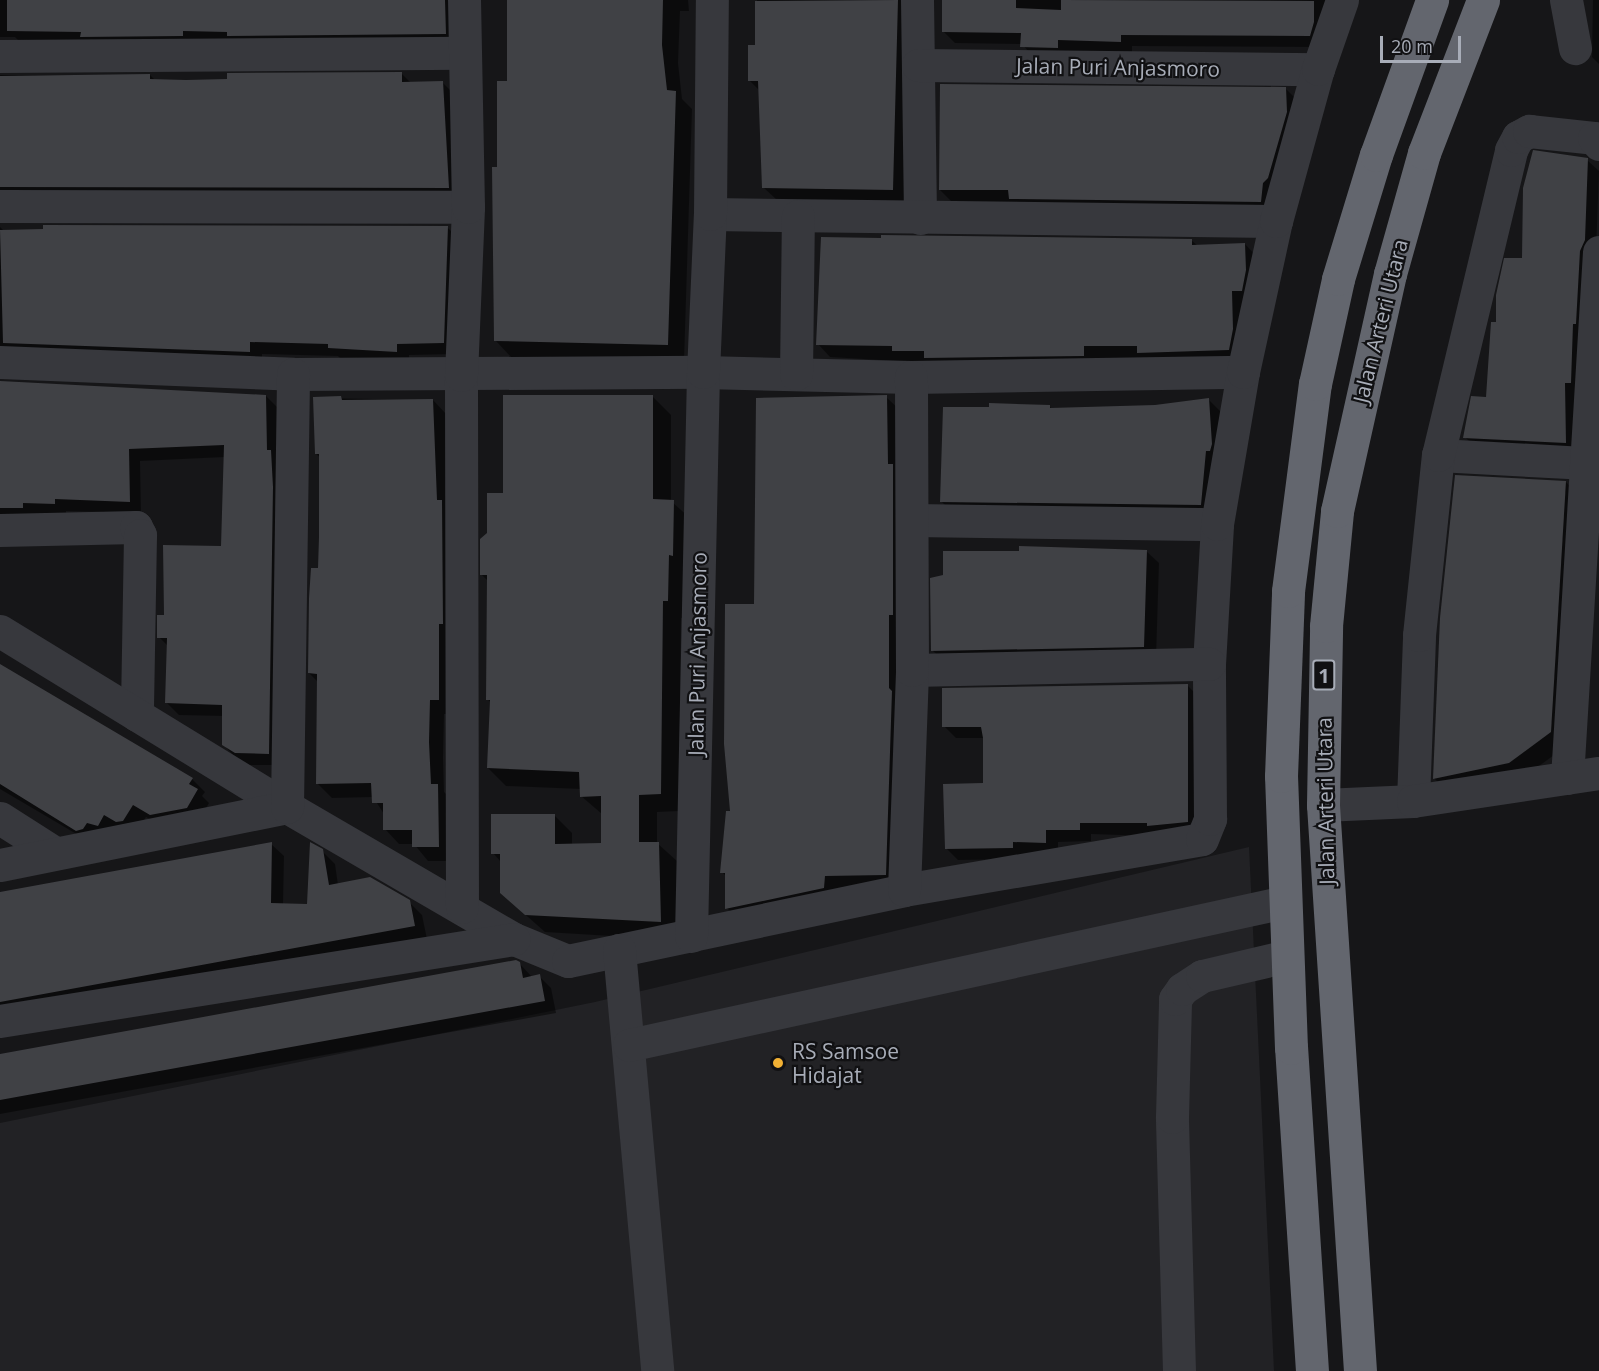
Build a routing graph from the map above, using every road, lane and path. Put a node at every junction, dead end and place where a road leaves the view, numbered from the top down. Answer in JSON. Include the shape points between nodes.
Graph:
{"nodes":[{"id":1,"x":464,"y":0,"type":"edge"},
{"id":2,"x":712,"y":0,"type":"edge"},
{"id":3,"x":917,"y":0,"type":"edge"},
{"id":4,"x":1342,"y":0,"type":"edge"},
{"id":5,"x":1432,"y":0,"type":"edge"},
{"id":6,"x":1483,"y":0,"type":"edge"},
{"id":7,"x":1566,"y":0,"type":"edge"},
{"id":8,"x":1575,"y":48,"type":"dead end"},
{"id":9,"x":464,"y":53,"type":"junction"},
{"id":10,"x":0,"y":56,"type":"edge"},
{"id":11,"x":918,"y":64,"type":"junction"},
{"id":12,"x":1318,"y":69,"type":"junction"},
{"id":13,"x":1599,"y":144,"type":"edge"},
{"id":14,"x":0,"y":206,"type":"edge"},
{"id":15,"x":468,"y":207,"type":"junction"},
{"id":16,"x":710,"y":214,"type":"junction"},
{"id":17,"x":798,"y":216,"type":"junction"},
{"id":18,"x":920,"y":218,"type":"junction"},
{"id":19,"x":1276,"y":221,"type":"junction"},
{"id":20,"x":1599,"y":252,"type":"edge"},
{"id":21,"x":0,"y":362,"type":"edge"},
{"id":22,"x":703,"y":372,"type":"junction"},
{"id":23,"x":1243,"y":372,"type":"junction"},
{"id":24,"x":293,"y":374,"type":"junction"},
{"id":25,"x":796,"y":374,"type":"junction"},
{"id":26,"x":461,"y":375,"type":"junction"},
{"id":27,"x":911,"y":377,"type":"junction"},
{"id":28,"x":1438,"y":455,"type":"junction"},
{"id":29,"x":1588,"y":463,"type":"junction"},
{"id":30,"x":914,"y":520,"type":"junction"},
{"id":31,"x":1216,"y":524,"type":"junction"},
{"id":32,"x":0,"y":530,"type":"edge"},
{"id":33,"x":0,"y":631,"type":"edge"},
{"id":34,"x":1209,"y":664,"type":"junction"},
{"id":35,"x":912,"y":670,"type":"junction"},
{"id":36,"x":137,"y":715,"type":"junction"},
{"id":37,"x":1585,"y":775,"type":"edge"},
{"id":38,"x":1413,"y":801,"type":"junction"},
{"id":39,"x":1323,"y":805,"type":"junction"},
{"id":40,"x":287,"y":807,"type":"junction"},
{"id":41,"x":0,"y":818,"type":"edge"},
{"id":42,"x":54,"y":853,"type":"junction"},
{"id":43,"x":0,"y":865,"type":"edge"},
{"id":44,"x":904,"y":890,"type":"junction"},
{"id":45,"x":1286,"y":902,"type":"junction"},
{"id":46,"x":462,"y":907,"type":"junction"},
{"id":47,"x":691,"y":936,"type":"junction"},
{"id":48,"x":514,"y":939,"type":"junction"},
{"id":49,"x":619,"y":950,"type":"junction"},
{"id":50,"x":1287,"y":956,"type":"junction"},
{"id":51,"x":0,"y":1021,"type":"edge"},
{"id":52,"x":629,"y":1045,"type":"junction"},
{"id":53,"x":657,"y":1371,"type":"edge"},
{"id":54,"x":1179,"y":1371,"type":"edge"},
{"id":55,"x":1312,"y":1371,"type":"edge"},
{"id":56,"x":1360,"y":1371,"type":"edge"}],
"edges":[{"from":1,"to":9,"type":"street"},
{"from":2,"to":16,"type":"street","name":"Jalan Puri Anjasmoro"},
{"from":3,"to":11,"type":"street"},
{"from":4,"to":12,"type":"street"},
{"from":5,"to":45,"type":"highway","name":"Jalan Arteri Utara","number":"1","via":[[1376,155],[1338,279],[1315,384],[1288,591],[1281,776]]},
{"from":6,"to":39,"type":"highway","name":"Jalan Arteri Utara","number":"1","via":[[1418,175],[1390,274],[1337,511],[1326,626]]},
{"from":7,"to":8,"type":"street"},
{"from":9,"to":10,"type":"street"},
{"from":9,"to":15,"type":"street"},
{"from":11,"to":12,"type":"street","name":"Jalan Puri Anjasmoro"},
{"from":11,"to":18,"type":"street"},
{"from":12,"to":19,"type":"street"},
{"from":13,"to":28,"type":"street","via":[[1594,138],[1529,131],[1518,137],[1511,150]]},
{"from":14,"to":15,"type":"street"},
{"from":15,"to":26,"type":"street"},
{"from":16,"to":17,"type":"street"},
{"from":16,"to":22,"type":"street","name":"Jalan Puri Anjasmoro"},
{"from":17,"to":18,"type":"street"},
{"from":17,"to":25,"type":"street"},
{"from":18,"to":19,"type":"street"},
{"from":19,"to":23,"type":"street"},
{"from":20,"to":29,"type":"street"},
{"from":21,"to":24,"type":"street"},
{"from":22,"to":25,"type":"street"},
{"from":22,"to":26,"type":"street"},
{"from":22,"to":47,"type":"street","name":"Jalan Puri Anjasmoro"},
{"from":23,"to":27,"type":"street"},
{"from":23,"to":31,"type":"street"},
{"from":24,"to":26,"type":"street"},
{"from":24,"to":40,"type":"street"},
{"from":25,"to":27,"type":"street"},
{"from":26,"to":46,"type":"street"},
{"from":27,"to":30,"type":"street"},
{"from":28,"to":29,"type":"street"},
{"from":28,"to":38,"type":"street","via":[[1419,635]]},
{"from":29,"to":37,"type":"street"},
{"from":30,"to":31,"type":"street"},
{"from":30,"to":35,"type":"street"},
{"from":31,"to":34,"type":"street"},
{"from":32,"to":36,"type":"street","via":[[135,527],[140,535]]},
{"from":33,"to":36,"type":"street"},
{"from":34,"to":35,"type":"street"},
{"from":34,"to":44,"type":"street","via":[[1210,819],[1208,830],[1195,842]]},
{"from":35,"to":44,"type":"street"},
{"from":36,"to":40,"type":"street"},
{"from":37,"to":38,"type":"street"},
{"from":38,"to":39,"type":"street"},
{"from":39,"to":56,"type":"highway","name":"Jalan Arteri Utara","number":"1"},
{"from":40,"to":42,"type":"street"},
{"from":40,"to":46,"type":"street"},
{"from":41,"to":42,"type":"street"},
{"from":42,"to":43,"type":"street"},
{"from":44,"to":47,"type":"street"},
{"from":45,"to":50,"type":"highway","name":"Jalan Arteri Utara","number":"1"},
{"from":45,"to":52,"type":"street"},
{"from":46,"to":48,"type":"street"},
{"from":47,"to":49,"type":"street"},
{"from":48,"to":49,"type":"street","via":[[568,960]]},
{"from":48,"to":51,"type":"street"},
{"from":49,"to":52,"type":"street"},
{"from":50,"to":54,"type":"street","via":[[1202,976],[1182,989],[1175,999],[1172,1117]]},
{"from":50,"to":55,"type":"highway","name":"Jalan Arteri Utara","number":"1"},
{"from":52,"to":53,"type":"street"}]}
